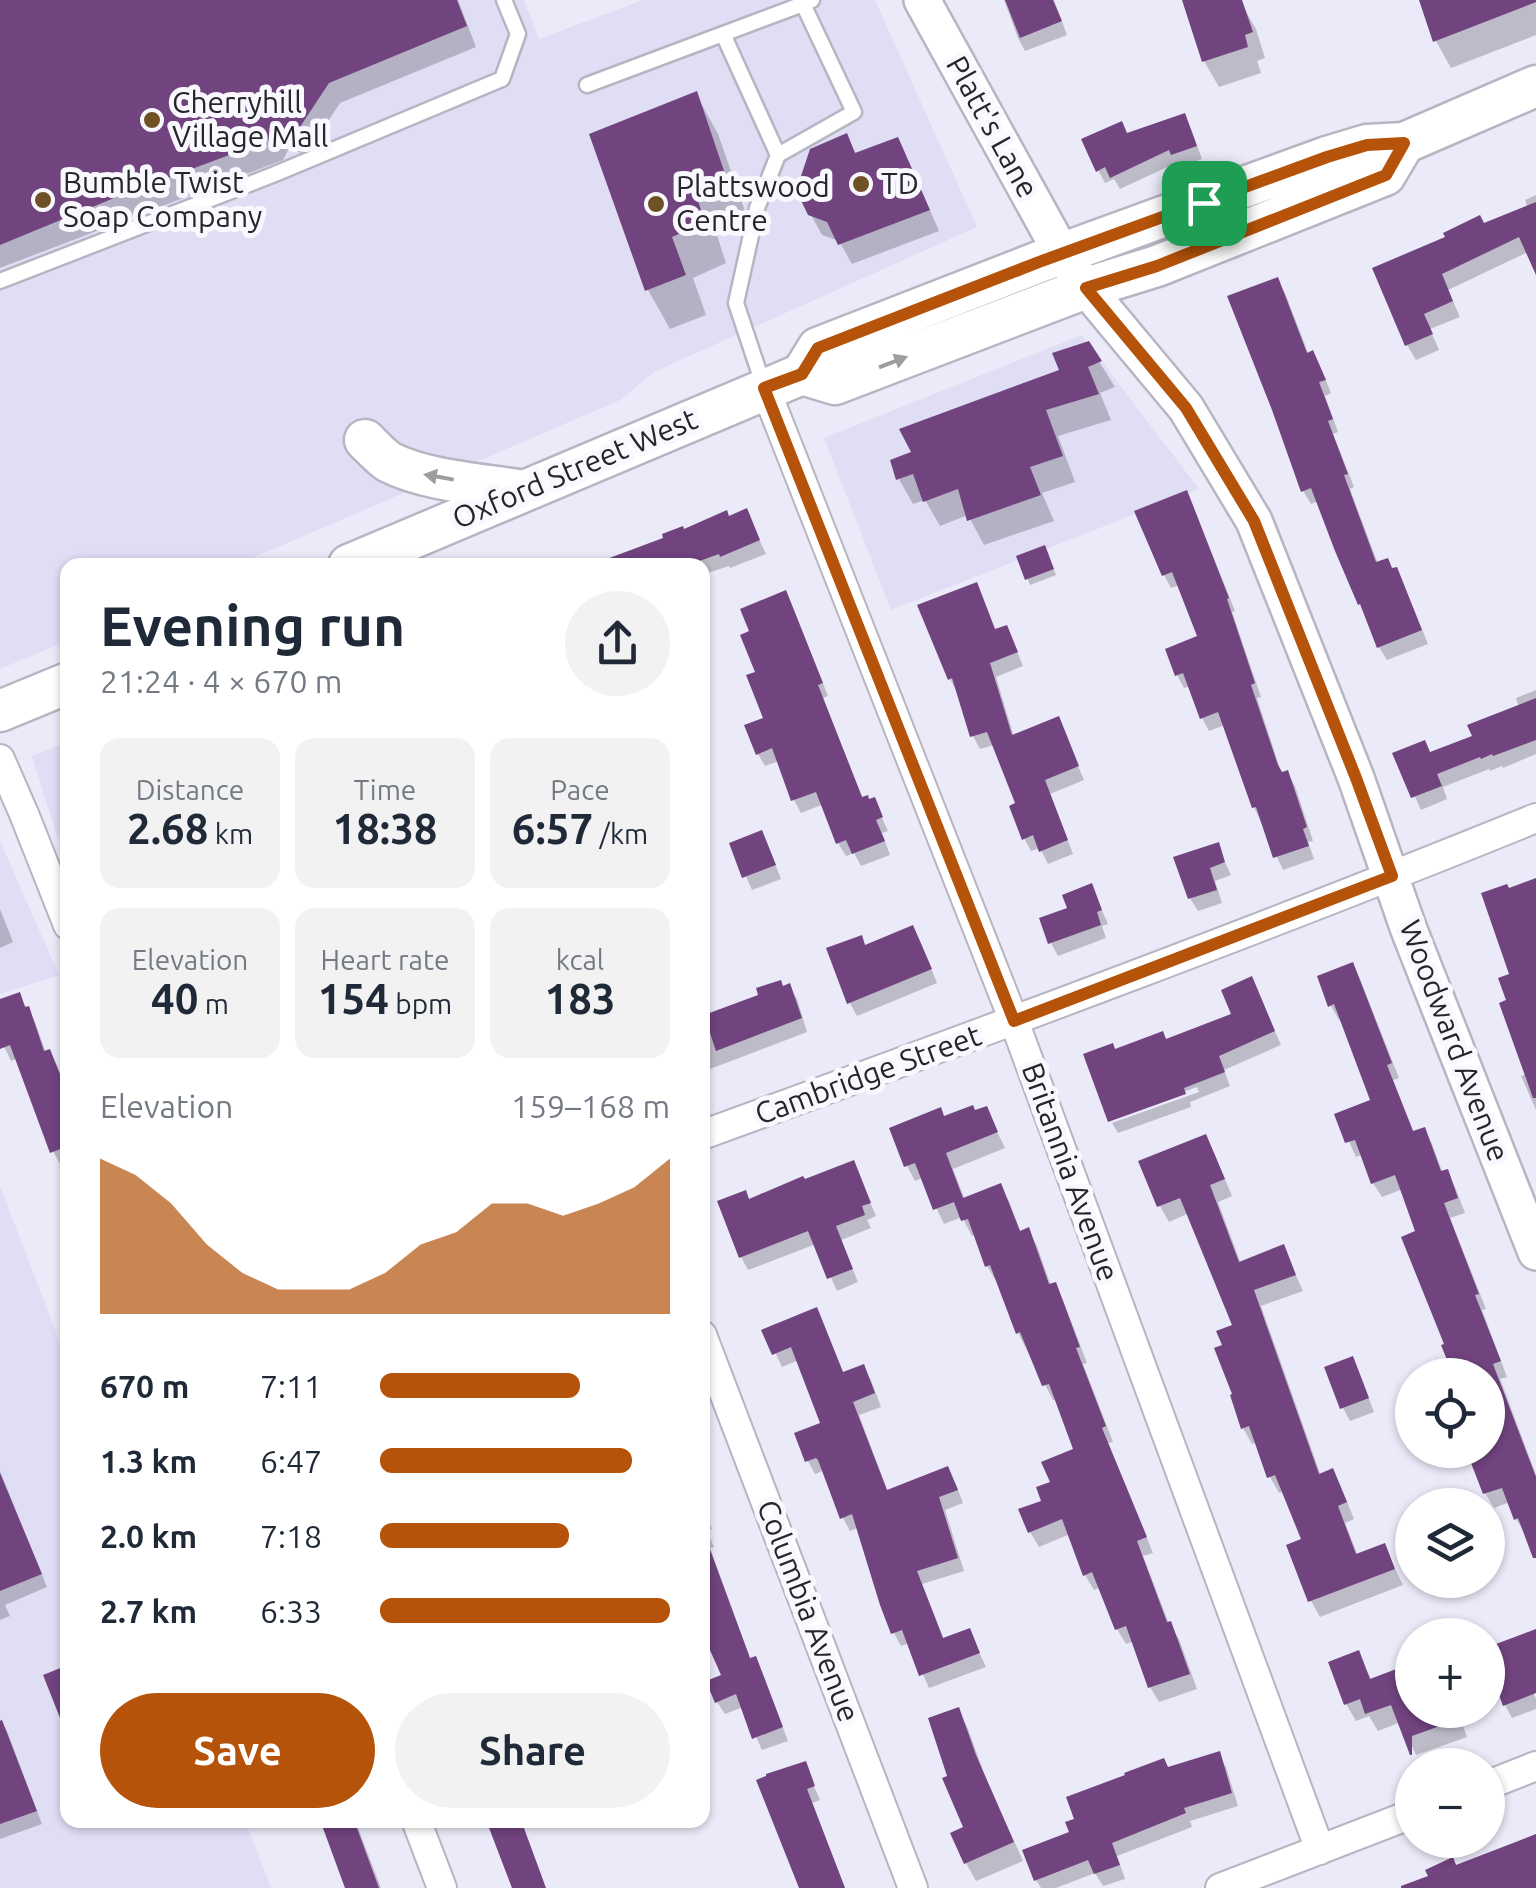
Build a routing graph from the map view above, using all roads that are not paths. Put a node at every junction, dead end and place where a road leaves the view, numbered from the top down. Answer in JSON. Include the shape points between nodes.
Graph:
{"nodes":[{"id":1,"x":504,"y":0,"type":"edge"},
{"id":2,"x":922,"y":0,"type":"edge"},
{"id":3,"x":807,"y":2,"type":"edge"},
{"id":4,"x":723,"y":34,"type":"junction"},
{"id":5,"x":587,"y":85,"type":"dead end"},
{"id":6,"x":1536,"y":86,"type":"edge"},
{"id":7,"x":1404,"y":143,"type":"junction"},
{"id":8,"x":778,"y":155,"type":"junction"},
{"id":9,"x":1062,"y":254,"type":"junction"},
{"id":10,"x":0,"y":280,"type":"edge"},
{"id":11,"x":1086,"y":288,"type":"junction"},
{"id":12,"x":783,"y":381,"type":"junction"},
{"id":13,"x":365,"y":440,"type":"dead end"},
{"id":14,"x":524,"y":491,"type":"junction"},
{"id":15,"x":410,"y":553,"type":"edge"},
{"id":16,"x":385,"y":558,"type":"edge"},
{"id":17,"x":60,"y":686,"type":"edge"},
{"id":18,"x":0,"y":712,"type":"edge"},
{"id":19,"x":0,"y":759,"type":"edge"},
{"id":20,"x":1536,"y":818,"type":"edge"},
{"id":21,"x":1392,"y":876,"type":"junction"},
{"id":22,"x":60,"y":905,"type":"edge"},
{"id":23,"x":1014,"y":1021,"type":"junction"},
{"id":24,"x":710,"y":1132,"type":"edge"},
{"id":25,"x":1536,"y":1252,"type":"edge"},
{"id":26,"x":710,"y":1355,"type":"edge"},
{"id":27,"x":1536,"y":1766,"type":"edge"},
{"id":28,"x":1505,"y":1778,"type":"edge"},
{"id":29,"x":1395,"y":1821,"type":"edge"},
{"id":30,"x":419,"y":1828,"type":"edge"},
{"id":31,"x":1320,"y":1850,"type":"junction"},
{"id":32,"x":1266,"y":1880,"type":"edge"},
{"id":33,"x":442,"y":1888,"type":"edge"},
{"id":34,"x":913,"y":1888,"type":"edge"},
{"id":35,"x":1220,"y":1888,"type":"edge"}],
"edges":[{"from":1,"to":10,"type":"lane","via":[[518,34],[502,79]]},
{"from":2,"to":9,"type":"street","name":"Platt's Lane"},
{"from":3,"to":4,"type":"lane"},
{"from":3,"to":8,"type":"lane","via":[[854,112]]},
{"from":4,"to":5,"type":"lane"},
{"from":4,"to":8,"type":"lane"},
{"from":6,"to":7,"type":"main road","name":"Oxford Street West"},
{"from":7,"to":9,"type":"main road","name":"Oxford Street West","via":[[1327,157]]},
{"from":7,"to":11,"type":"main road","name":"Oxford Street West","via":[[1386,175]]},
{"from":8,"to":12,"type":"lane","via":[[757,208],[736,303]]},
{"from":9,"to":11,"type":"street","name":"Woodward Avenue"},
{"from":9,"to":12,"type":"main road","name":"Oxford Street West","via":[[818,348]]},
{"from":12,"to":11,"type":"main road","name":"Oxford Street West","one_way":true,"via":[[835,384]]},
{"from":11,"to":21,"type":"street","name":"Woodward Avenue","via":[[1186,408],[1254,521]]},
{"from":12,"to":14,"type":"main road","name":"Oxford Street West"},
{"from":12,"to":23,"type":"street","name":"Britannia Avenue"},
{"from":14,"to":13,"type":"main road","one_way":true,"via":[[413,472]]},
{"from":14,"to":15,"type":"main road","name":"Oxford Street West"},
{"from":15,"to":16,"type":"main road","name":"Oxford Street West"},
{"from":17,"to":18,"type":"main road"},
{"from":19,"to":22,"type":"street"},
{"from":20,"to":21,"type":"street","name":"Cambridge Street"},
{"from":21,"to":23,"type":"street","name":"Cambridge Street"},
{"from":21,"to":25,"type":"street","name":"Woodward Avenue"},
{"from":23,"to":24,"type":"street","name":"Cambridge Street"},
{"from":23,"to":31,"type":"street","name":"Britannia Avenue"},
{"from":26,"to":34,"type":"street","name":"Columbia Avenue"},
{"from":27,"to":28,"type":"street"},
{"from":29,"to":31,"type":"street"},
{"from":30,"to":33,"type":"street"},
{"from":31,"to":32,"type":"street"},
{"from":32,"to":35,"type":"street"}]}
